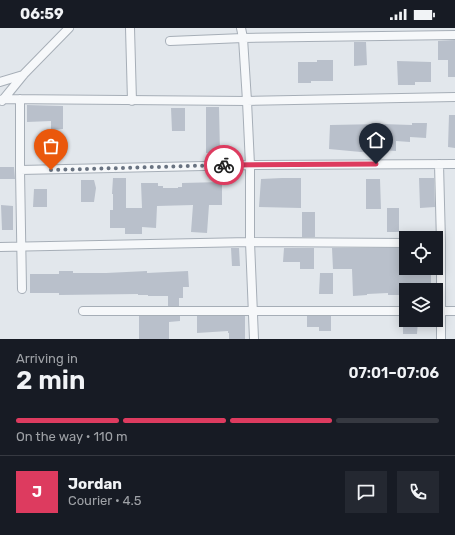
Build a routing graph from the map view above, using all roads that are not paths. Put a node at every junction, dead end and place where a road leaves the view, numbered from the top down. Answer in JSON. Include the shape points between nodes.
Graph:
{"nodes":[{"id":1,"x":69,"y":28,"type":"edge"},
{"id":2,"x":130,"y":28,"type":"edge"},
{"id":3,"x":241,"y":28,"type":"edge"},
{"id":4,"x":384,"y":32,"type":"edge"},
{"id":5,"x":450,"y":33,"type":"edge"},
{"id":6,"x":243,"y":38,"type":"junction"},
{"id":7,"x":170,"y":41,"type":"dead end"},
{"id":8,"x":24,"y":74,"type":"junction"},
{"id":9,"x":0,"y":82,"type":"edge"},
{"id":10,"x":455,"y":97,"type":"edge"},
{"id":11,"x":20,"y":99,"type":"junction"},
{"id":12,"x":2,"y":101,"type":"edge"},
{"id":13,"x":132,"y":101,"type":"junction"},
{"id":14,"x":247,"y":101,"type":"junction"},
{"id":15,"x":439,"y":164,"type":"junction"},
{"id":16,"x":455,"y":164,"type":"edge"},
{"id":17,"x":250,"y":165,"type":"junction"},
{"id":18,"x":20,"y":170,"type":"junction"},
{"id":19,"x":439,"y":231,"type":"edge"},
{"id":20,"x":250,"y":242,"type":"junction"},
{"id":21,"x":399,"y":243,"type":"edge"},
{"id":22,"x":0,"y":247,"type":"edge"},
{"id":23,"x":21,"y":247,"type":"junction"},
{"id":24,"x":22,"y":289,"type":"dead end"},
{"id":25,"x":83,"y":311,"type":"dead end"},
{"id":26,"x":399,"y":311,"type":"edge"},
{"id":27,"x":443,"y":311,"type":"edge"},
{"id":28,"x":455,"y":311,"type":"edge"},
{"id":29,"x":253,"y":312,"type":"junction"},
{"id":30,"x":440,"y":327,"type":"edge"},
{"id":31,"x":254,"y":339,"type":"edge"},
{"id":32,"x":441,"y":339,"type":"edge"}],
"edges":[{"from":1,"to":8,"type":"street"},
{"from":2,"to":13,"type":"street"},
{"from":3,"to":6,"type":"street"},
{"from":4,"to":5,"type":"street"},
{"from":4,"to":6,"type":"street"},
{"from":6,"to":7,"type":"street"},
{"from":6,"to":14,"type":"street"},
{"from":8,"to":9,"type":"street"},
{"from":8,"to":12,"type":"street"},
{"from":10,"to":14,"type":"street"},
{"from":11,"to":12,"type":"street"},
{"from":11,"to":13,"type":"street"},
{"from":11,"to":18,"type":"street"},
{"from":13,"to":14,"type":"street"},
{"from":14,"to":17,"type":"street"},
{"from":15,"to":16,"type":"street"},
{"from":15,"to":17,"type":"street"},
{"from":15,"to":19,"type":"street"},
{"from":17,"to":18,"type":"street"},
{"from":17,"to":20,"type":"street"},
{"from":18,"to":23,"type":"street"},
{"from":20,"to":21,"type":"street"},
{"from":20,"to":23,"type":"street"},
{"from":20,"to":29,"type":"street"},
{"from":22,"to":23,"type":"street"},
{"from":23,"to":24,"type":"street"},
{"from":25,"to":29,"type":"street"},
{"from":26,"to":29,"type":"street"},
{"from":27,"to":28,"type":"street"},
{"from":29,"to":31,"type":"street"},
{"from":30,"to":32,"type":"street"}]}
